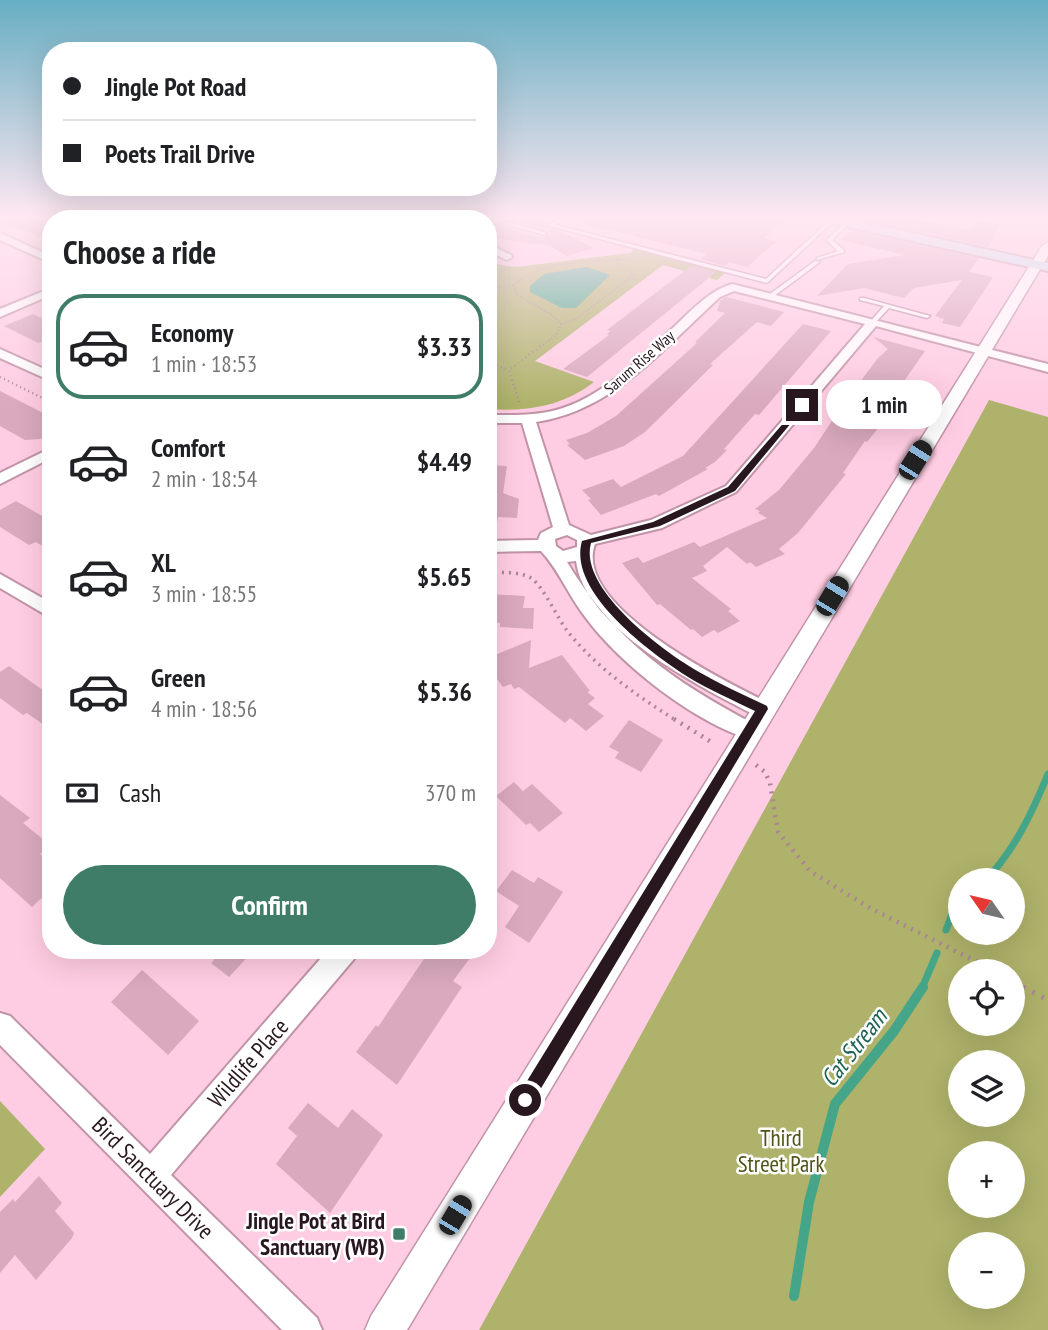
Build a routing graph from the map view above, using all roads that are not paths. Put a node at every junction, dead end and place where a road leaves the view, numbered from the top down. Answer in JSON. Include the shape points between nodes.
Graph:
{"nodes":[{"id":1,"x":792,"y":280,"type":"edge"},
{"id":2,"x":1030,"y":280,"type":"edge"},
{"id":3,"x":42,"y":295,"type":"edge"},
{"id":4,"x":772,"y":295,"type":"junction"},
{"id":5,"x":862,"y":299,"type":"dead end"},
{"id":6,"x":887,"y":306,"type":"junction"},
{"id":7,"x":0,"y":313,"type":"edge"},
{"id":8,"x":927,"y":316,"type":"dead end"},
{"id":9,"x":873,"y":322,"type":"junction"},
{"id":10,"x":982,"y":351,"type":"junction"},
{"id":11,"x":0,"y":353,"type":"edge"},
{"id":12,"x":1048,"y":368,"type":"edge"},
{"id":13,"x":42,"y":373,"type":"edge"},
{"id":14,"x":497,"y":419,"type":"edge"},
{"id":15,"x":528,"y":420,"type":"junction"},
{"id":16,"x":42,"y":457,"type":"edge"},
{"id":17,"x":0,"y":480,"type":"edge"},
{"id":18,"x":562,"y":530,"type":"junction"},
{"id":19,"x":585,"y":546,"type":"junction"},
{"id":20,"x":497,"y":547,"type":"edge"},
{"id":21,"x":550,"y":550,"type":"junction"},
{"id":22,"x":0,"y":580,"type":"edge"},
{"id":23,"x":42,"y":606,"type":"edge"},
{"id":24,"x":756,"y":720,"type":"junction"},
{"id":25,"x":337,"y":959,"type":"edge"},
{"id":26,"x":0,"y":1026,"type":"edge"},
{"id":27,"x":151,"y":1175,"type":"junction"},
{"id":28,"x":305,"y":1330,"type":"edge"},
{"id":29,"x":384,"y":1330,"type":"edge"}],
"edges":[{"from":1,"to":4,"type":"lane"},
{"from":2,"to":10,"type":"street"},
{"from":3,"to":7,"type":"street"},
{"from":4,"to":9,"type":"street","name":"Sarum Rise Way"},
{"from":4,"to":15,"type":"street","name":"Sarum Rise Way","via":[[739,288],[722,290],[601,396],[570,410]]},
{"from":5,"to":6,"type":"lane"},
{"from":6,"to":8,"type":"lane"},
{"from":6,"to":9,"type":"lane"},
{"from":9,"to":10,"type":"street","name":"Sarum Rise Way"},
{"from":9,"to":19,"type":"street","via":[[731,489],[656,524]]},
{"from":10,"to":12,"type":"street","name":"Sarum Rise Way"},
{"from":10,"to":24,"type":"street"},
{"from":11,"to":13,"type":"street"},
{"from":14,"to":15,"type":"street","name":"Sarum Rise Way"},
{"from":15,"to":18,"type":"street"},
{"from":16,"to":17,"type":"street"},
{"from":18,"to":19,"type":"street","via":[[580,534]]},
{"from":18,"to":21,"type":"street","via":[[547,537]]},
{"from":19,"to":21,"type":"street","via":[[573,556]]},
{"from":19,"to":24,"type":"street","via":[[588,576],[616,612],[646,641]]},
{"from":20,"to":21,"type":"street"},
{"from":21,"to":24,"type":"street","via":[[596,620],[645,670],[680,694]]},
{"from":22,"to":23,"type":"street"},
{"from":24,"to":29,"type":"street"},
{"from":25,"to":27,"type":"street","name":"Wildlife Place"},
{"from":26,"to":27,"type":"street","name":"Bird Sanctuary Drive"},
{"from":27,"to":28,"type":"street","name":"Bird Sanctuary Drive"}]}
